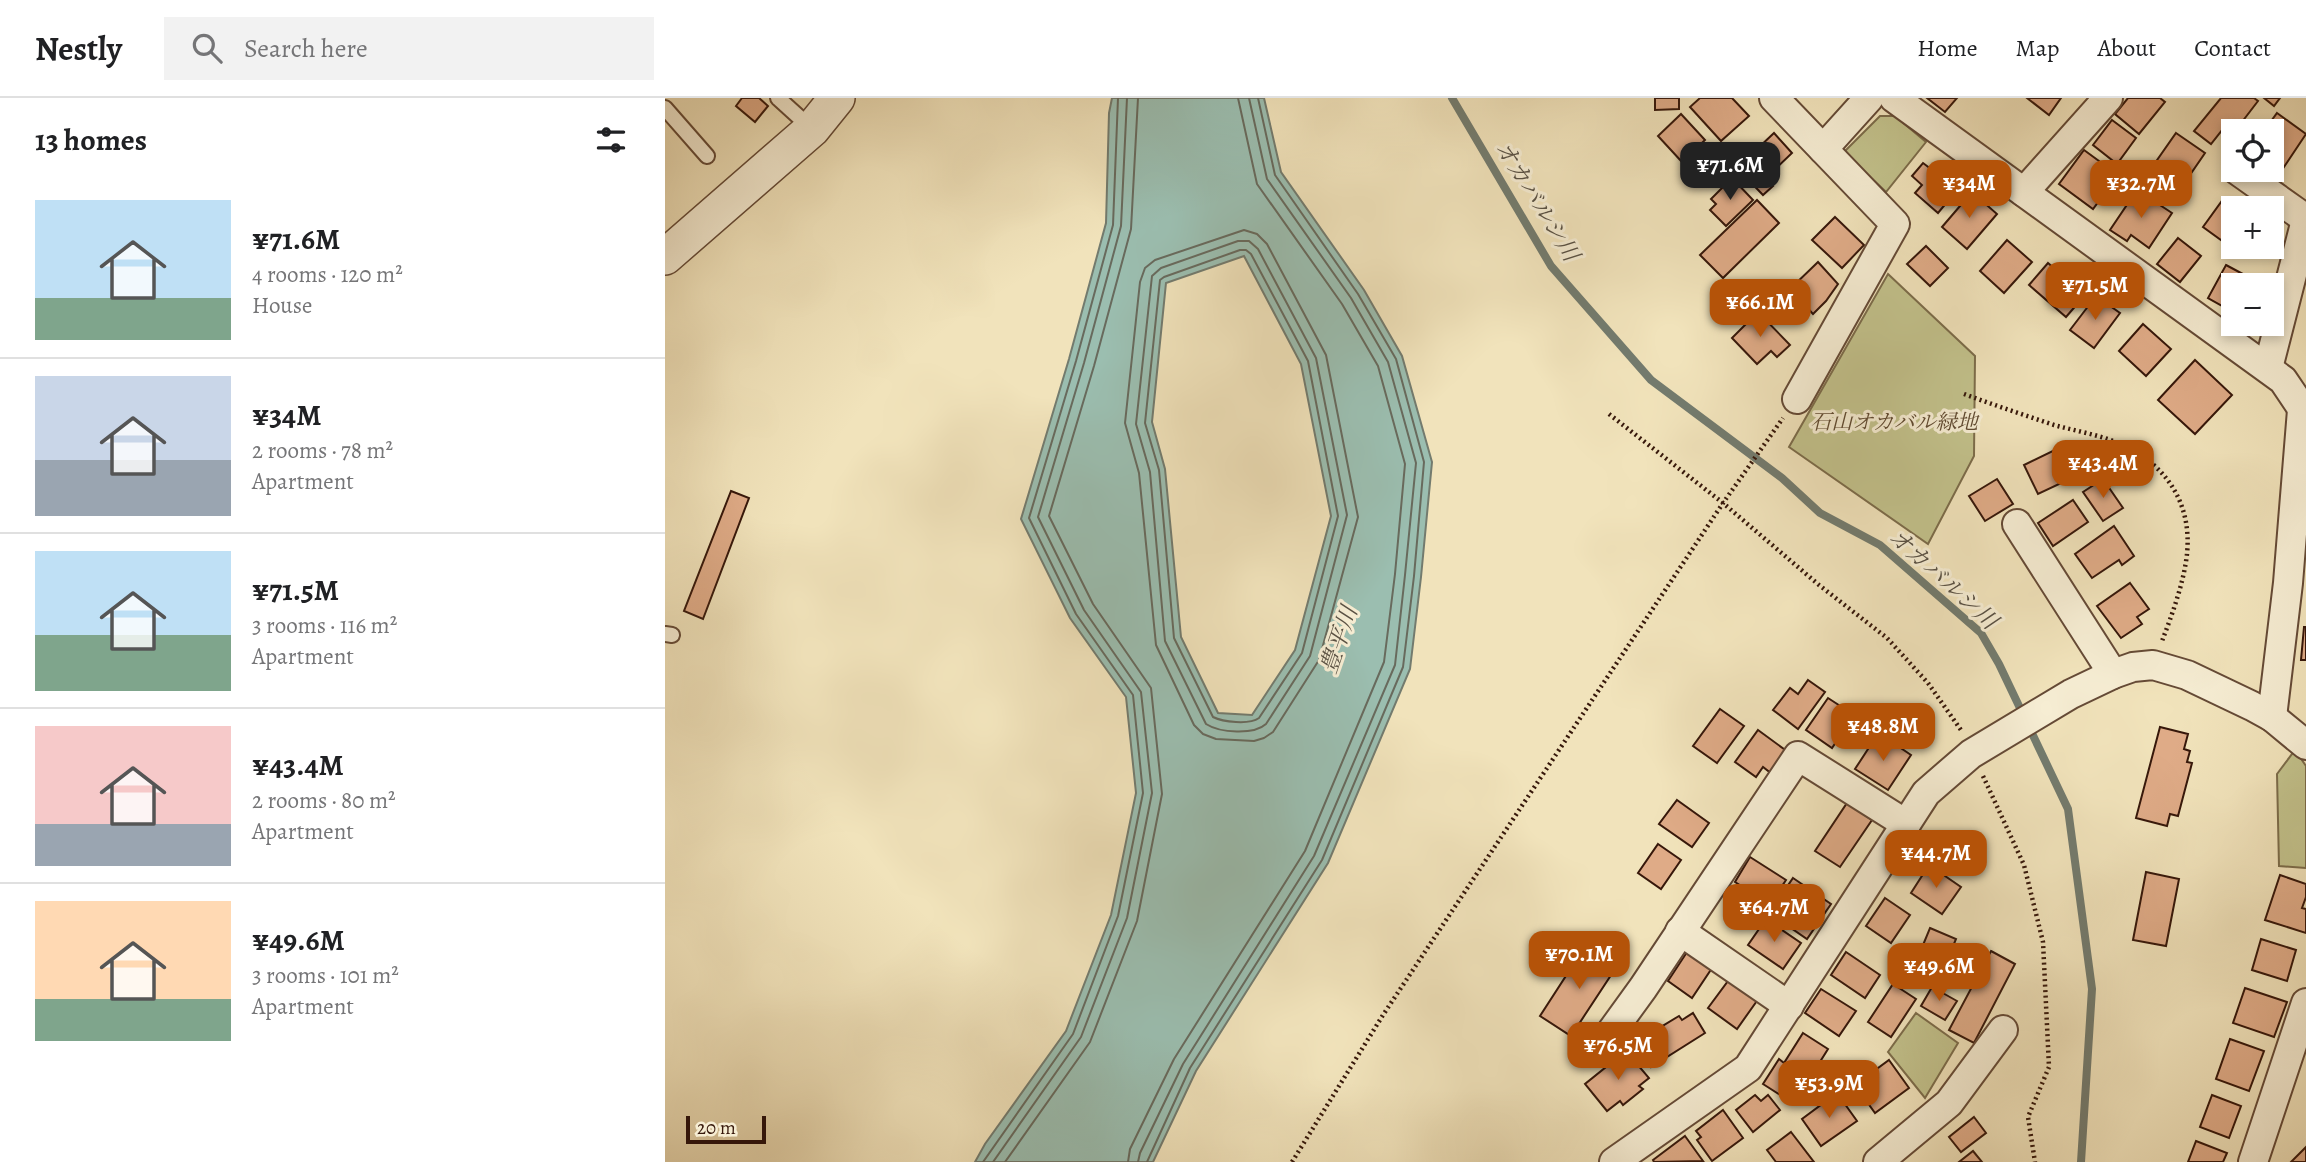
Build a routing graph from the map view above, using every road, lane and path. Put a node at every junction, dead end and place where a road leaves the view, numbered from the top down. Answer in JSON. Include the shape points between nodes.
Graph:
{"nodes":[{"id":1,"x":778,"y":98,"type":"edge"},
{"id":2,"x":838,"y":98,"type":"edge"},
{"id":3,"x":1774,"y":98,"type":"edge"},
{"id":4,"x":1869,"y":98,"type":"edge"},
{"id":5,"x":1894,"y":98,"type":"edge"},
{"id":6,"x":2108,"y":98,"type":"edge"},
{"id":7,"x":665,"y":108,"type":"edge"},
{"id":8,"x":813,"y":129,"type":"junction"},
{"id":9,"x":1823,"y":149,"type":"junction"},
{"id":10,"x":707,"y":156,"type":"dead end"},
{"id":11,"x":2254,"y":182,"type":"edge"},
{"id":12,"x":2024,"y":192,"type":"junction"},
{"id":13,"x":2306,"y":219,"type":"edge"},
{"id":14,"x":665,"y":257,"type":"edge"},
{"id":15,"x":2267,"y":368,"type":"junction"},
{"id":16,"x":1964,"y":394,"type":"dead end"},
{"id":17,"x":1797,"y":399,"type":"joint"},
{"id":18,"x":2304,"y":412,"type":"edge"},
{"id":19,"x":1609,"y":414,"type":"dead end"},
{"id":20,"x":1723,"y":503,"type":"junction"},
{"id":21,"x":2017,"y":523,"type":"dead end"},
{"id":22,"x":2153,"y":665,"type":"junction"},
{"id":23,"x":2113,"y":674,"type":"junction"},
{"id":24,"x":2272,"y":717,"type":"junction"},
{"id":25,"x":2306,"y":745,"type":"edge"},
{"id":26,"x":1971,"y":754,"type":"junction"},
{"id":27,"x":1906,"y":824,"type":"junction"},
{"id":28,"x":1680,"y":931,"type":"junction"},
{"id":29,"x":1789,"y":1006,"type":"junction"},
{"id":30,"x":2305,"y":1012,"type":"edge"},
{"id":31,"x":2003,"y":1030,"type":"dead end"},
{"id":32,"x":1601,"y":1046,"type":"dead end"},
{"id":33,"x":1626,"y":1159,"type":"edge"},
{"id":34,"x":1292,"y":1162,"type":"edge"},
{"id":35,"x":1878,"y":1162,"type":"edge"},
{"id":36,"x":2035,"y":1162,"type":"edge"},
{"id":37,"x":2253,"y":1162,"type":"edge"}],
"edges":[{"from":1,"to":8,"type":"lane"},
{"from":2,"to":8,"type":"street"},
{"from":3,"to":9,"type":"street"},
{"from":4,"to":9,"type":"street"},
{"from":5,"to":12,"type":"street"},
{"from":6,"to":12,"type":"street"},
{"from":7,"to":10,"type":"lane"},
{"from":8,"to":14,"type":"street"},
{"from":9,"to":17,"type":"street","via":[[1895,224]]},
{"from":11,"to":13,"type":"street"},
{"from":12,"to":15,"type":"street"},
{"from":13,"to":15,"type":"street"},
{"from":15,"to":18,"type":"street","via":[[2283,380]]},
{"from":16,"to":22,"type":"path","via":[[2121,444],[2170,481],[2184,513],[2187,554]]},
{"from":17,"to":20,"type":"path"},
{"from":18,"to":24,"type":"street"},
{"from":19,"to":20,"type":"path"},
{"from":20,"to":26,"type":"path","via":[[1887,638],[1928,683]]},
{"from":20,"to":34,"type":"path","via":[[1383,1015]]},
{"from":21,"to":23,"type":"street"},
{"from":22,"to":23,"type":"street"},
{"from":22,"to":24,"type":"street","via":[[2187,675]]},
{"from":23,"to":26,"type":"street"},
{"from":24,"to":25,"type":"street"},
{"from":26,"to":27,"type":"street","via":[[1926,793]]},
{"from":26,"to":36,"type":"path","via":[[2024,865],[2043,942],[2049,1067],[2028,1116]]},
{"from":27,"to":28,"type":"street","via":[[1798,756]]},
{"from":27,"to":29,"type":"street"},
{"from":28,"to":29,"type":"street"},
{"from":28,"to":32,"type":"street"},
{"from":29,"to":33,"type":"street","via":[[1748,1068]]},
{"from":30,"to":37,"type":"street"},
{"from":31,"to":35,"type":"street","via":[[1949,1102]]}]}
